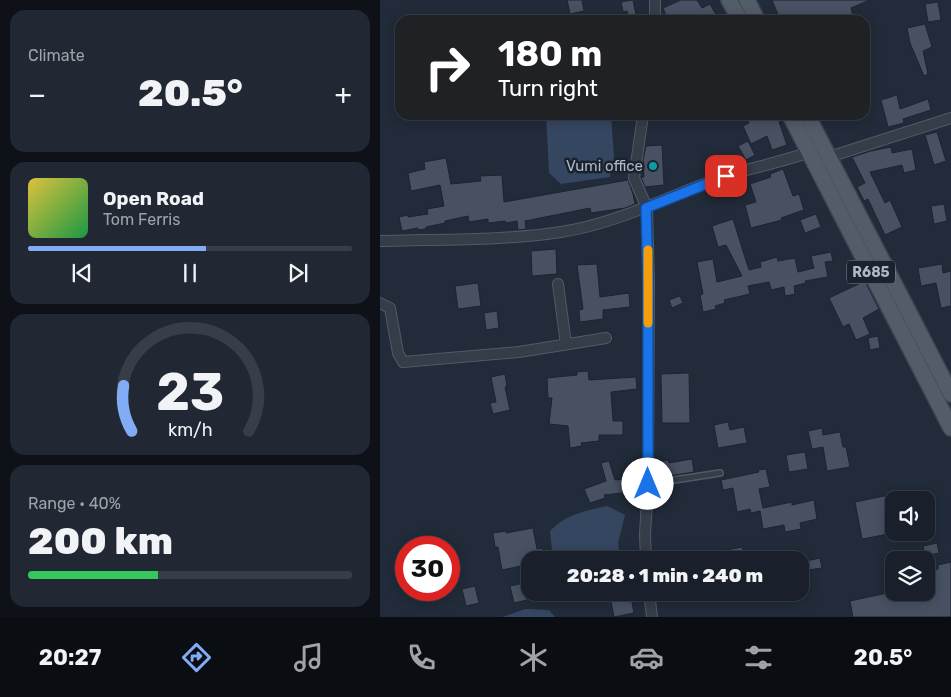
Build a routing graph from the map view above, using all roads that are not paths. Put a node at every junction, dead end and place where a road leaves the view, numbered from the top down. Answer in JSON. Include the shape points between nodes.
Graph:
{"nodes":[{"id":1,"x":655,"y":0,"type":"edge"},
{"id":2,"x":729,"y":0,"type":"edge"},
{"id":3,"x":747,"y":0,"type":"edge"},
{"id":4,"x":654,"y":15,"type":"edge"},
{"id":5,"x":737,"y":15,"type":"edge"},
{"id":6,"x":754,"y":15,"type":"edge"},
{"id":7,"x":951,"y":118,"type":"edge"},
{"id":8,"x":642,"y":120,"type":"edge"},
{"id":9,"x":793,"y":120,"type":"edge"},
{"id":10,"x":810,"y":120,"type":"edge"},
{"id":11,"x":810,"y":152,"type":"junction"},
{"id":12,"x":829,"y":157,"type":"junction"},
{"id":13,"x":646,"y":208,"type":"junction"},
{"id":14,"x":872,"y":240,"type":"junction"},
{"id":15,"x":380,"y":241,"type":"edge"},
{"id":16,"x":858,"y":247,"type":"junction"},
{"id":17,"x":558,"y":284,"type":"dead end"},
{"id":18,"x":380,"y":303,"type":"edge"},
{"id":19,"x":606,"y":338,"type":"dead end"},
{"id":20,"x":566,"y":344,"type":"junction"},
{"id":21,"x":951,"y":394,"type":"edge"},
{"id":22,"x":951,"y":428,"type":"edge"},
{"id":23,"x":720,"y":473,"type":"dead end"},
{"id":24,"x":648,"y":484,"type":"junction"},
{"id":25,"x":646,"y":551,"type":"edge"},
{"id":26,"x":650,"y":601,"type":"edge"},
{"id":27,"x":652,"y":617,"type":"edge"}],
"edges":[{"from":1,"to":4,"type":"street"},
{"from":2,"to":5,"type":"main road"},
{"from":3,"to":6,"type":"main road"},
{"from":7,"to":12,"type":"street"},
{"from":8,"to":13,"type":"street","via":[[634,178]]},
{"from":9,"to":11,"type":"main road","number":"R685"},
{"from":10,"to":12,"type":"main road","number":"R685"},
{"from":11,"to":13,"type":"street","via":[[726,176]]},
{"from":11,"to":16,"type":"main road","number":"R685"},
{"from":12,"to":14,"type":"main road","number":"R685"},
{"from":13,"to":15,"type":"street","via":[[562,232]]},
{"from":13,"to":24,"type":"street"},
{"from":14,"to":16,"type":"main road"},
{"from":14,"to":21,"type":"main road","number":"R685"},
{"from":16,"to":22,"type":"main road","number":"R685"},
{"from":17,"to":20,"type":"street"},
{"from":18,"to":20,"type":"street","via":[[390,308],[398,353],[404,362],[519,352]]},
{"from":19,"to":20,"type":"street"},
{"from":23,"to":24,"type":"lane"},
{"from":24,"to":25,"type":"street"},
{"from":26,"to":27,"type":"street"}]}
